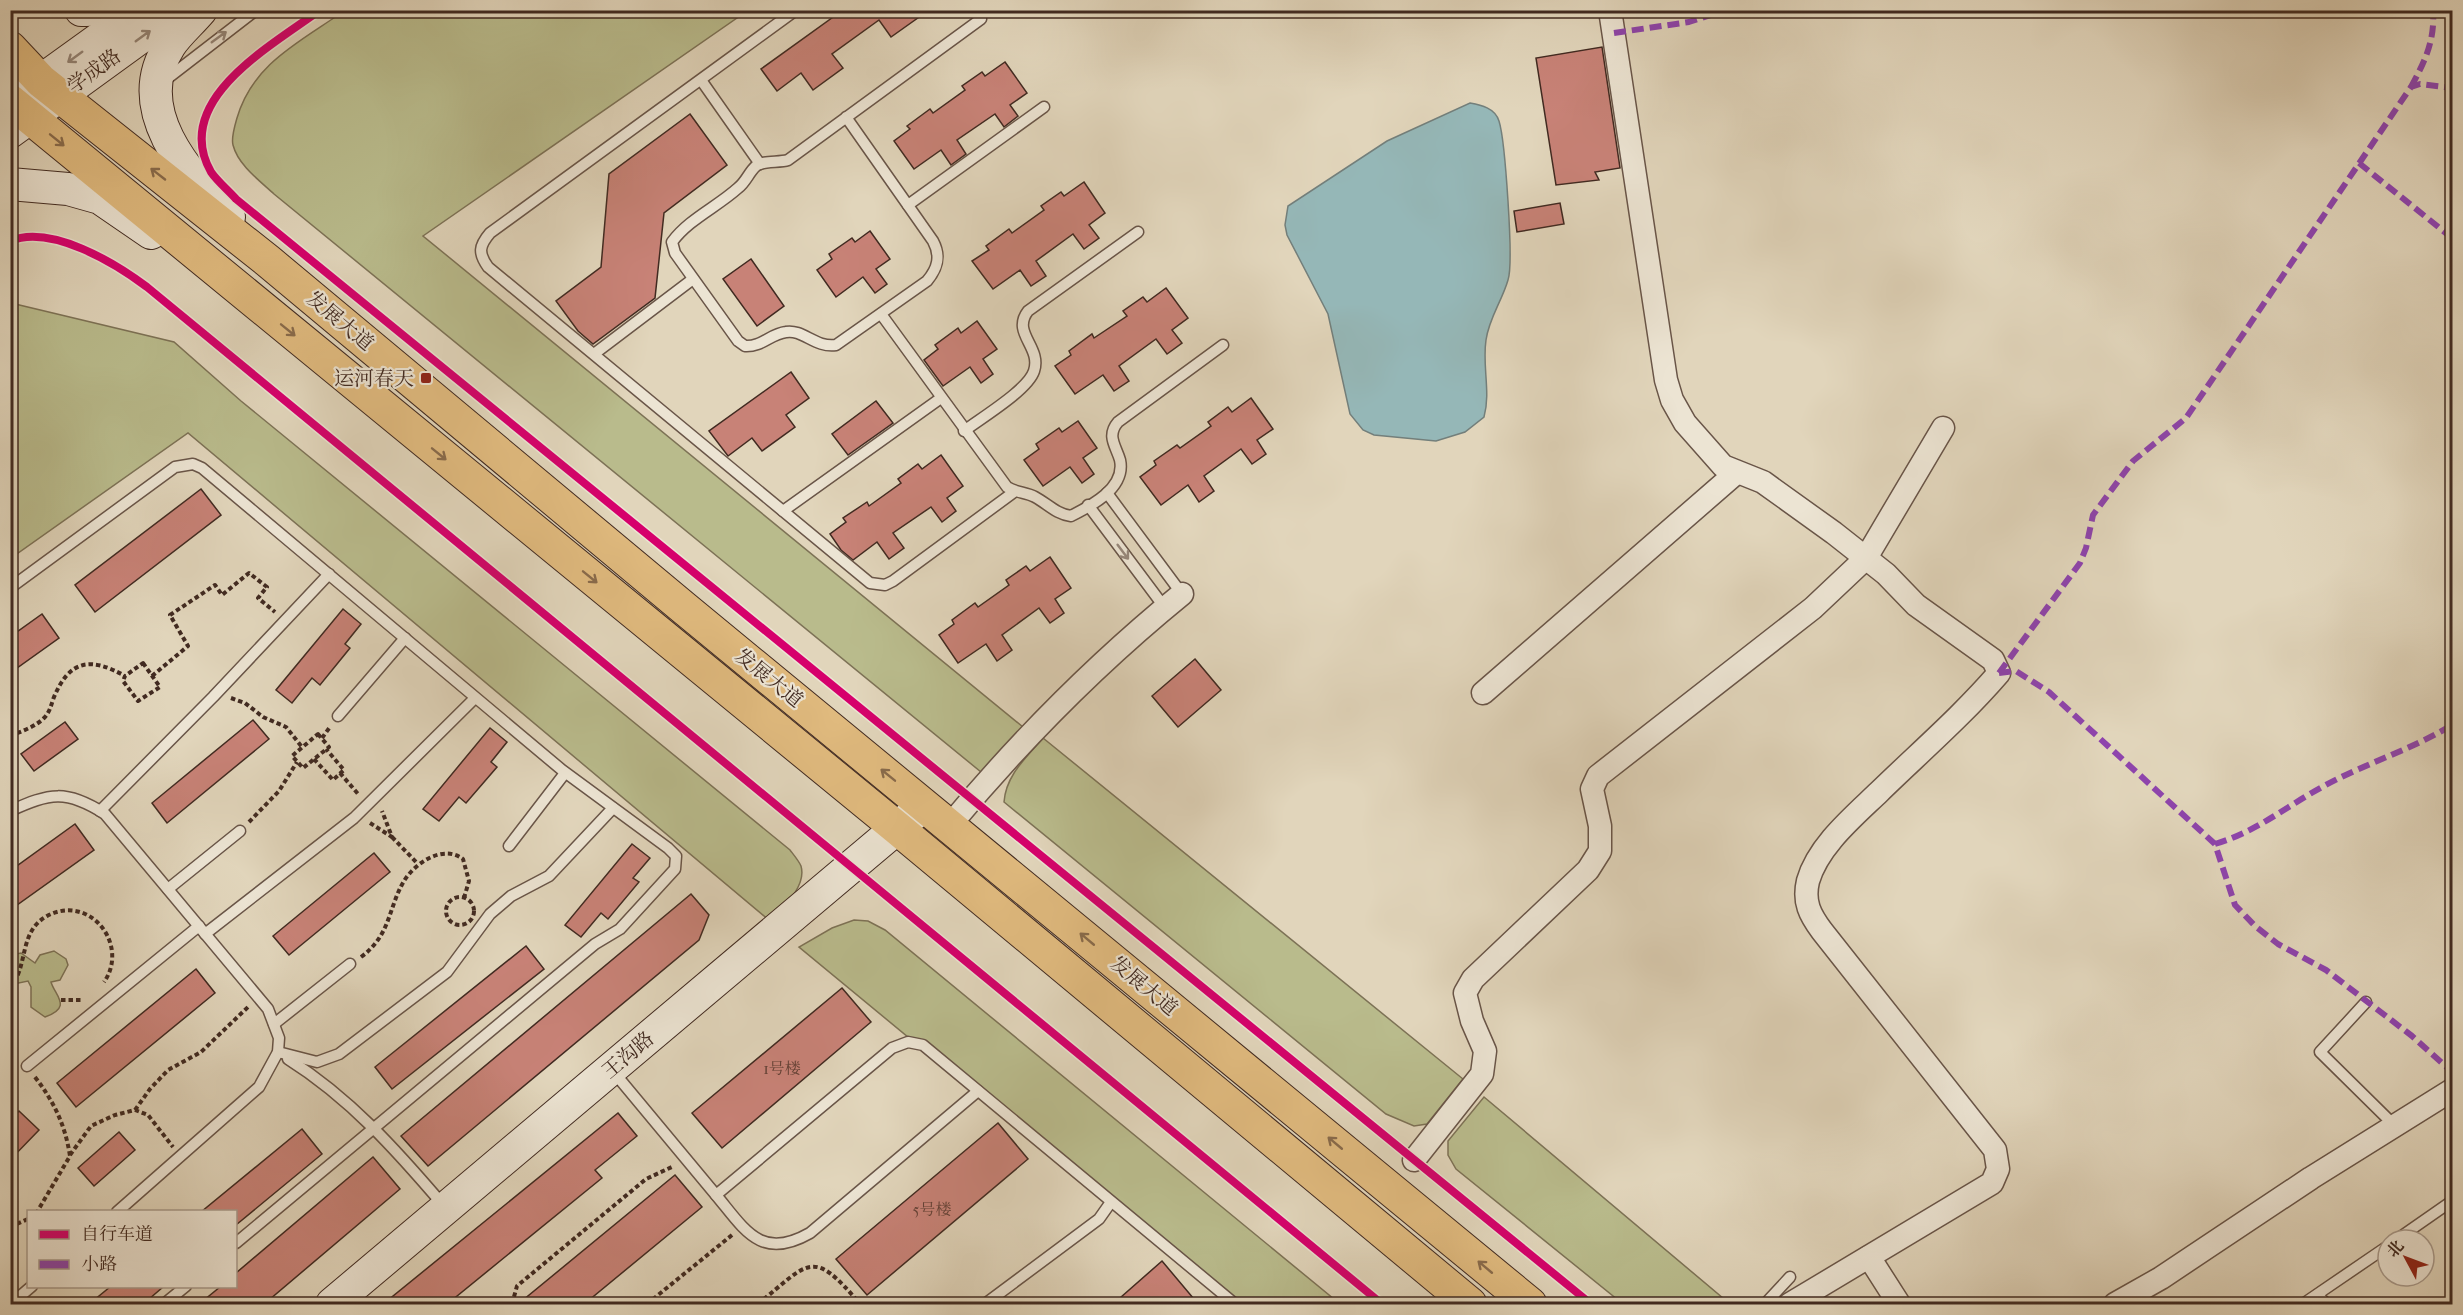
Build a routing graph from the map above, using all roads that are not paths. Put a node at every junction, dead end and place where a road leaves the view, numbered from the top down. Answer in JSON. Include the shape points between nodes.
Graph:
{"nodes":[{"id":1,"x":81,"y":10,"type":"edge"},
{"id":2,"x":87,"y":10,"type":"edge"},
{"id":3,"x":139,"y":10,"type":"edge"},
{"id":4,"x":178,"y":10,"type":"edge"},
{"id":5,"x":201,"y":10,"type":"edge"},
{"id":6,"x":256,"y":10,"type":"edge"},
{"id":7,"x":796,"y":10,"type":"edge"},
{"id":8,"x":1610,"y":10,"type":"edge"},
{"id":9,"x":981,"y":19,"type":"dead end"},
{"id":10,"x":10,"y":48,"type":"edge"},
{"id":11,"x":701,"y":80,"type":"junction"},
{"id":12,"x":157,"y":86,"type":"junction"},
{"id":13,"x":51,"y":89,"type":"junction"},
{"id":14,"x":1044,"y":107,"type":"dead end"},
{"id":15,"x":15,"y":111,"type":"edge"},
{"id":16,"x":846,"y":117,"type":"junction"},
{"id":17,"x":760,"y":164,"type":"junction"},
{"id":18,"x":14,"y":189,"type":"edge"},
{"id":19,"x":908,"y":205,"type":"junction"},
{"id":20,"x":1138,"y":232,"type":"dead end"},
{"id":21,"x":286,"y":276,"type":"junction"},
{"id":22,"x":693,"y":279,"type":"junction"},
{"id":23,"x":259,"y":307,"type":"junction"},
{"id":24,"x":881,"y":314,"type":"junction"},
{"id":25,"x":1223,"y":345,"type":"dead end"},
{"id":26,"x":594,"y":354,"type":"junction"},
{"id":27,"x":941,"y":398,"type":"junction"},
{"id":28,"x":1943,"y":428,"type":"dead end"},
{"id":29,"x":964,"y":431,"type":"junction"},
{"id":30,"x":1736,"y":473,"type":"junction"},
{"id":31,"x":1014,"y":492,"type":"junction"},
{"id":32,"x":1107,"y":493,"type":"junction"},
{"id":33,"x":1088,"y":505,"type":"junction"},
{"id":34,"x":783,"y":511,"type":"junction"},
{"id":35,"x":1866,"y":558,"type":"junction"},
{"id":36,"x":329,"y":574,"type":"junction"},
{"id":37,"x":10,"y":588,"type":"edge"},
{"id":38,"x":1173,"y":601,"type":"junction"},
{"id":39,"x":405,"y":638,"type":"junction"},
{"id":40,"x":1484,"y":693,"type":"dead end"},
{"id":41,"x":475,"y":698,"type":"junction"},
{"id":42,"x":338,"y":716,"type":"dead end"},
{"id":43,"x":565,"y":773,"type":"junction"},
{"id":44,"x":613,"y":808,"type":"junction"},
{"id":45,"x":10,"y":811,"type":"edge"},
{"id":46,"x":100,"y":811,"type":"junction"},
{"id":47,"x":937,"y":815,"type":"junction"},
{"id":48,"x":897,"y":828,"type":"junction"},
{"id":49,"x":240,"y":831,"type":"road end"},
{"id":50,"x":509,"y":846,"type":"dead end"},
{"id":51,"x":168,"y":889,"type":"junction"},
{"id":52,"x":202,"y":930,"type":"junction"},
{"id":53,"x":350,"y":964,"type":"road end"},
{"id":54,"x":2366,"y":1002,"type":"dead end"},
{"id":55,"x":274,"y":1024,"type":"junction"},
{"id":56,"x":278,"y":1053,"type":"junction"},
{"id":57,"x":27,"y":1066,"type":"road end"},
{"id":58,"x":611,"y":1069,"type":"junction"},
{"id":59,"x":2452,"y":1090,"type":"edge"},
{"id":60,"x":978,"y":1091,"type":"junction"},
{"id":61,"x":2395,"y":1126,"type":"junction"},
{"id":62,"x":375,"y":1127,"type":"junction"},
{"id":63,"x":1414,"y":1160,"type":"dead end"},
{"id":64,"x":716,"y":1195,"type":"junction"},
{"id":65,"x":2452,"y":1201,"type":"edge"},
{"id":66,"x":1111,"y":1202,"type":"junction"},
{"id":67,"x":446,"y":1208,"type":"junction"},
{"id":68,"x":119,"y":1210,"type":"edge"},
{"id":69,"x":2413,"y":1228,"type":"edge"},
{"id":70,"x":237,"y":1242,"type":"edge"},
{"id":71,"x":2376,"y":1254,"type":"edge"},
{"id":72,"x":1869,"y":1257,"type":"junction"},
{"id":73,"x":1791,"y":1277,"type":"dead end"},
{"id":74,"x":31,"y":1288,"type":"edge"},
{"id":75,"x":185,"y":1288,"type":"edge"},
{"id":76,"x":2317,"y":1295,"type":"junction"},
{"id":77,"x":1233,"y":1304,"type":"edge"},
{"id":78,"x":11,"y":1305,"type":"edge"},
{"id":79,"x":164,"y":1305,"type":"edge"},
{"id":80,"x":332,"y":1305,"type":"edge"},
{"id":81,"x":985,"y":1305,"type":"edge"},
{"id":82,"x":1470,"y":1305,"type":"edge"},
{"id":83,"x":1530,"y":1305,"type":"edge"},
{"id":84,"x":1765,"y":1305,"type":"edge"},
{"id":85,"x":1790,"y":1305,"type":"edge"},
{"id":86,"x":1899,"y":1305,"type":"edge"},
{"id":87,"x":2115,"y":1305,"type":"edge"},
{"id":88,"x":2303,"y":1305,"type":"edge"},
{"id":89,"x":2327,"y":1305,"type":"edge"}],
"edges":[{"from":1,"to":2,"type":"main road"},
{"from":3,"to":13,"type":"main road","name":"学成路","one_way":true},
{"from":13,"to":4,"type":"main road","name":"学成路","one_way":true},
{"from":5,"to":12,"type":"main road","via":[[170,46]]},
{"from":12,"to":6,"type":"lane","one_way":true},
{"from":7,"to":11,"type":"lane"},
{"from":8,"to":30,"type":"street","via":[[1666,380],[1685,423],[1723,466]]},
{"from":9,"to":16,"type":"lane"},
{"from":10,"to":13,"type":"main road","name":"发展大道"},
{"from":11,"to":17,"type":"lane"},
{"from":11,"to":26,"type":"lane","via":[[490,233],[480,245],[480,256],[488,267]]},
{"from":12,"to":21,"type":"main road","via":[[155,105],[170,145],[200,187]]},
{"from":13,"to":15,"type":"main road","name":"学成路"},
{"from":21,"to":13,"type":"main road","name":"发展大道","one_way":true},
{"from":14,"to":19,"type":"lane"},
{"from":15,"to":23,"type":"main road","name":"发展大道","one_way":true},
{"from":16,"to":17,"type":"lane","via":[[788,160]]},
{"from":16,"to":19,"type":"lane"},
{"from":17,"to":22,"type":"lane","via":[[740,187],[679,231],[672,242]]},
{"from":18,"to":23,"type":"main road","via":[[68,189],[100,198]]},
{"from":19,"to":24,"type":"lane","via":[[938,251],[938,261],[927,281]]},
{"from":20,"to":29,"type":"lane","via":[[1028,311],[1021,324],[1035,353],[1031,377]]},
{"from":47,"to":21,"type":"main road","name":"发展大道","one_way":true},
{"from":22,"to":24,"type":"lane","via":[[745,346],[763,344],[786,332],[795,332],[813,343],[836,345]]},
{"from":22,"to":26,"type":"lane"},
{"from":23,"to":48,"type":"main road","name":"发展大道","one_way":true},
{"from":24,"to":27,"type":"lane"},
{"from":25,"to":32,"type":"lane","via":[[1113,427],[1112,445],[1120,470],[1118,481]]},
{"from":26,"to":34,"type":"lane"},
{"from":27,"to":29,"type":"lane"},
{"from":27,"to":34,"type":"lane"},
{"from":28,"to":35,"type":"street"},
{"from":29,"to":31,"type":"lane","via":[[1000,480]]},
{"from":30,"to":35,"type":"street","via":[[1763,482]]},
{"from":30,"to":40,"type":"street"},
{"from":31,"to":33,"type":"lane","via":[[1034,496],[1063,515],[1071,516]]},
{"from":31,"to":34,"type":"lane","via":[[885,585],[870,582]]},
{"from":32,"to":33,"type":"lane"},
{"from":32,"to":38,"type":"lane"},
{"from":33,"to":38,"type":"lane","one_way":true},
{"from":35,"to":63,"type":"street","via":[[1813,608],[1598,776],[1592,789],[1600,826],[1600,850],[1588,870],[1473,979],[1465,993],[1485,1051],[1482,1074]]},
{"from":35,"to":72,"type":"street","via":[[1916,605],[1993,660],[1999,673],[1846,825],[1815,864],[1808,883],[1809,914],[1995,1150],[1998,1169],[1992,1183]]},
{"from":36,"to":37,"type":"lane","via":[[202,468],[184,464]]},
{"from":36,"to":39,"type":"lane"},
{"from":36,"to":46,"type":"lane"},
{"from":38,"to":47,"type":"street","via":[[1081,681],[999,766]]},
{"from":39,"to":41,"type":"lane"},
{"from":39,"to":42,"type":"lane"},
{"from":41,"to":43,"type":"lane"},
{"from":41,"to":52,"type":"lane","via":[[357,815]]},
{"from":43,"to":44,"type":"lane"},
{"from":43,"to":50,"type":"lane"},
{"from":44,"to":56,"type":"lane","via":[[549,876],[511,896],[490,914],[447,972],[339,1054],[317,1062]]},
{"from":44,"to":62,"type":"lane","via":[[668,848],[676,856],[675,869],[620,929],[595,944]]},
{"from":45,"to":46,"type":"lane","via":[[43,796],[63,796],[84,801]]},
{"from":46,"to":51,"type":"lane"},
{"from":47,"to":48,"type":"main road","name":"王沟路"},
{"from":83,"to":47,"type":"main road","name":"发展大道","one_way":true},
{"from":48,"to":58,"type":"main road","name":"王沟路"},
{"from":48,"to":82,"type":"main road","name":"发展大道"},
{"from":49,"to":51,"type":"lane"},
{"from":51,"to":52,"type":"lane"},
{"from":52,"to":55,"type":"lane","via":[[258,998]]},
{"from":52,"to":57,"type":"lane"},
{"from":53,"to":55,"type":"lane"},
{"from":54,"to":61,"type":"lane","via":[[2320,1052]]},
{"from":55,"to":56,"type":"lane","via":[[279,1038]]},
{"from":56,"to":62,"type":"lane","via":[[310,1072]]},
{"from":56,"to":68,"type":"lane","via":[[259,1087]]},
{"from":58,"to":64,"type":"lane"},
{"from":58,"to":67,"type":"main road","name":"王沟路"},
{"from":59,"to":61,"type":"street"},
{"from":60,"to":64,"type":"lane","via":[[923,1045],[900,1044]]},
{"from":60,"to":64,"type":"lane","via":[[796,1241],[766,1244],[756,1240]]},
{"from":60,"to":66,"type":"lane"},
{"from":61,"to":87,"type":"street"},
{"from":62,"to":67,"type":"lane"},
{"from":62,"to":70,"type":"lane"},
{"from":65,"to":69,"type":"lane"},
{"from":66,"to":77,"type":"lane"},
{"from":66,"to":81,"type":"lane","via":[[1099,1219]]},
{"from":67,"to":80,"type":"main road","name":"王沟路"},
{"from":71,"to":76,"type":"lane"},
{"from":72,"to":85,"type":"street"},
{"from":72,"to":86,"type":"street"},
{"from":73,"to":84,"type":"lane"},
{"from":74,"to":78,"type":"lane"},
{"from":75,"to":79,"type":"lane"},
{"from":76,"to":88,"type":"lane"},
{"from":76,"to":89,"type":"lane"}]}
